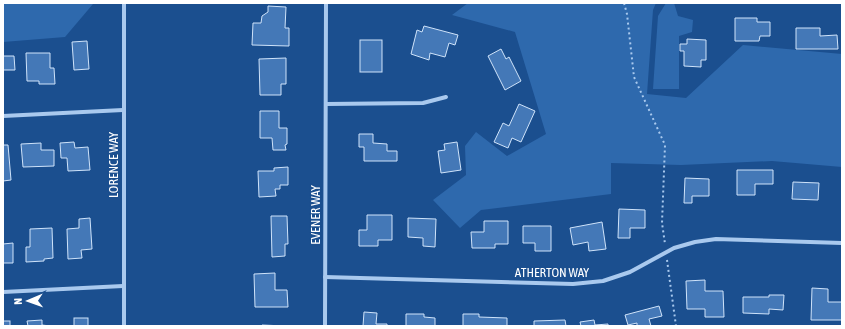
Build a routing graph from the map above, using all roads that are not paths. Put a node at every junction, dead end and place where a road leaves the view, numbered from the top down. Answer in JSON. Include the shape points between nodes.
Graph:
{"nodes":[{"id":1,"x":124,"y":3,"type":"edge"},
{"id":2,"x":326,"y":3,"type":"edge"},
{"id":3,"x":446,"y":97,"type":"dead end"},
{"id":4,"x":326,"y":104,"type":"junction"},
{"id":5,"x":122,"y":110,"type":"junction"},
{"id":6,"x":3,"y":116,"type":"edge"},
{"id":7,"x":842,"y":242,"type":"edge"},
{"id":8,"x":325,"y":277,"type":"junction"},
{"id":9,"x":123,"y":286,"type":"junction"},
{"id":10,"x":3,"y":292,"type":"edge"},
{"id":11,"x":124,"y":326,"type":"edge"},
{"id":12,"x":325,"y":326,"type":"edge"}],
"edges":[{"from":1,"to":5,"type":"street","name":"LORENCE WAY"},
{"from":2,"to":4,"type":"street","name":"EVENER WAY"},
{"from":3,"to":4,"type":"street","via":[[423,103]]},
{"from":4,"to":8,"type":"street","name":"EVENER WAY"},
{"from":5,"to":6,"type":"street"},
{"from":5,"to":9,"type":"street","name":"LORENCE WAY"},
{"from":7,"to":8,"type":"street","name":"ATHERTON WAY","via":[[716,239],[695,242],[674,248],[623,274],[603,281],[573,284]]},
{"from":8,"to":12,"type":"street","name":"EVENER WAY"},
{"from":9,"to":10,"type":"street"},
{"from":9,"to":11,"type":"street","name":"LORENCE WAY"}]}
